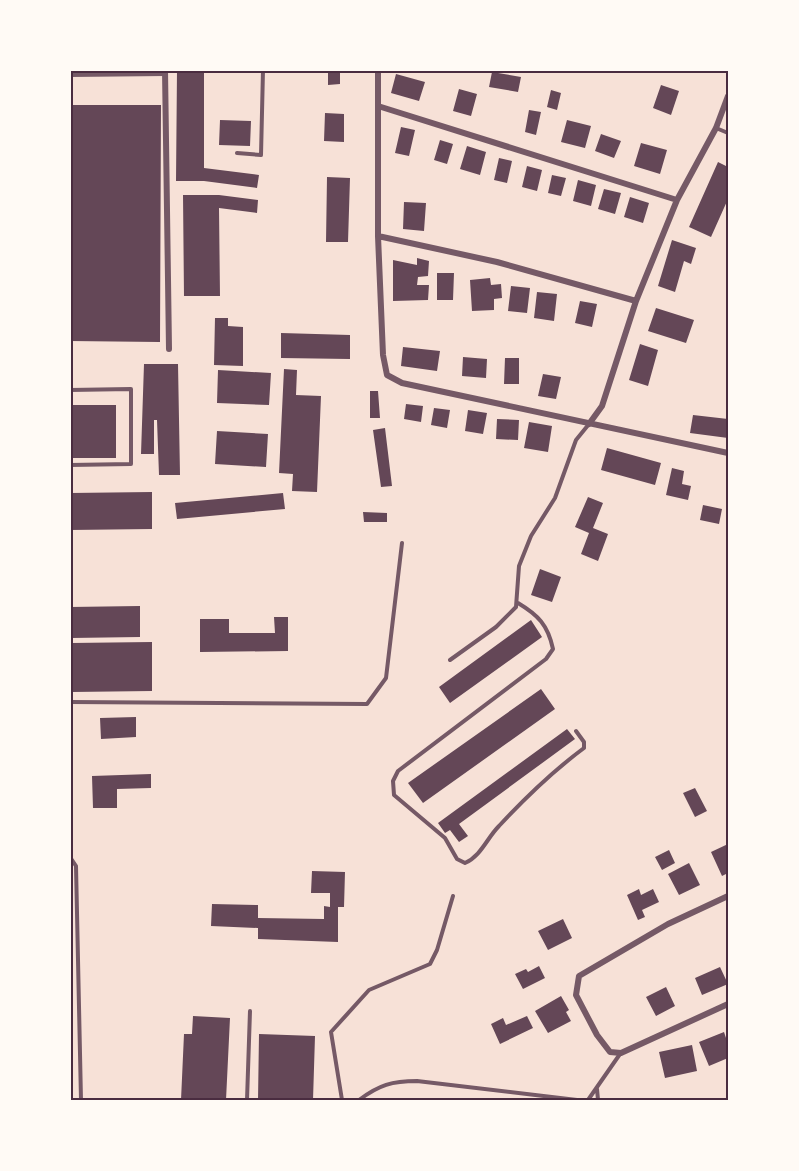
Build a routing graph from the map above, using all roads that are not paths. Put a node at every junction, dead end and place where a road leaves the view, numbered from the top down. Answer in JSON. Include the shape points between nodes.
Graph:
{"nodes":[{"id":1,"x":263,"y":70,"type":"edge"},
{"id":2,"x":378,"y":70,"type":"edge"},
{"id":3,"x":165,"y":72,"type":"edge"},
{"id":4,"x":70,"y":75,"type":"edge"},
{"id":5,"x":729,"y":96,"type":"edge"},
{"id":6,"x":378,"y":106,"type":"junction"},
{"id":7,"x":716,"y":128,"type":"junction"},
{"id":8,"x":729,"y":133,"type":"edge"},
{"id":9,"x":237,"y":153,"type":"dead end"},
{"id":10,"x":677,"y":200,"type":"junction"},
{"id":11,"x":378,"y":236,"type":"junction"},
{"id":12,"x":636,"y":301,"type":"junction"},
{"id":13,"x":170,"y":349,"type":"dead end"},
{"id":14,"x":70,"y":390,"type":"edge"},
{"id":15,"x":589,"y":424,"type":"junction"},
{"id":16,"x":729,"y":453,"type":"edge"},
{"id":17,"x":70,"y":465,"type":"edge"},
{"id":18,"x":402,"y":543,"type":"dead end"},
{"id":19,"x":518,"y":603,"type":"junction"},
{"id":20,"x":450,"y":660,"type":"dead end"},
{"id":21,"x":70,"y":702,"type":"edge"},
{"id":22,"x":576,"y":731,"type":"dead end"},
{"id":23,"x":70,"y":857,"type":"edge"},
{"id":24,"x":453,"y":896,"type":"dead end"},
{"id":25,"x":729,"y":896,"type":"edge"},
{"id":26,"x":729,"y":1004,"type":"edge"},
{"id":27,"x":250,"y":1011,"type":"dead end"},
{"id":28,"x":621,"y":1053,"type":"junction"},
{"id":29,"x":597,"y":1088,"type":"junction"},
{"id":30,"x":81,"y":1101,"type":"edge"},
{"id":31,"x":247,"y":1101,"type":"edge"},
{"id":32,"x":342,"y":1101,"type":"edge"},
{"id":33,"x":359,"y":1101,"type":"edge"},
{"id":34,"x":577,"y":1101,"type":"edge"},
{"id":35,"x":588,"y":1101,"type":"edge"},
{"id":36,"x":598,"y":1101,"type":"edge"}],
"edges":[{"from":1,"to":9,"type":"lane","via":[[261,155]]},
{"from":2,"to":6,"type":"street"},
{"from":3,"to":4,"type":"lane"},
{"from":3,"to":13,"type":"street"},
{"from":5,"to":7,"type":"street"},
{"from":6,"to":10,"type":"street"},
{"from":6,"to":11,"type":"street"},
{"from":7,"to":8,"type":"lane"},
{"from":7,"to":10,"type":"street"},
{"from":10,"to":12,"type":"street"},
{"from":11,"to":12,"type":"street","via":[[497,262]]},
{"from":11,"to":15,"type":"street","via":[[387,375],[402,383]]},
{"from":12,"to":15,"type":"street","via":[[602,406]]},
{"from":14,"to":17,"type":"lane","via":[[131,389],[131,464]]},
{"from":15,"to":16,"type":"street"},
{"from":15,"to":19,"type":"lane","via":[[576,440],[555,498],[531,536],[519,566]]},
{"from":18,"to":21,"type":"lane","via":[[386,678],[367,704]]},
{"from":19,"to":20,"type":"lane","via":[[496,627]]},
{"from":19,"to":22,"type":"lane","via":[[549,631],[553,649],[398,771],[393,781],[394,795],[444,838],[457,859],[474,859],[497,827],[557,768],[584,748]]},
{"from":23,"to":30,"type":"lane","via":[[76,866]]},
{"from":24,"to":32,"type":"lane","via":[[430,964],[369,990],[331,1032]]},
{"from":25,"to":28,"type":"street","via":[[668,924],[579,976],[576,995],[584,1012],[610,1052]]},
{"from":26,"to":28,"type":"street"},
{"from":27,"to":31,"type":"lane"},
{"from":28,"to":29,"type":"lane"},
{"from":29,"to":35,"type":"lane"},
{"from":29,"to":36,"type":"lane"},
{"from":33,"to":34,"type":"lane","via":[[382,1085],[398,1081]]}]}
